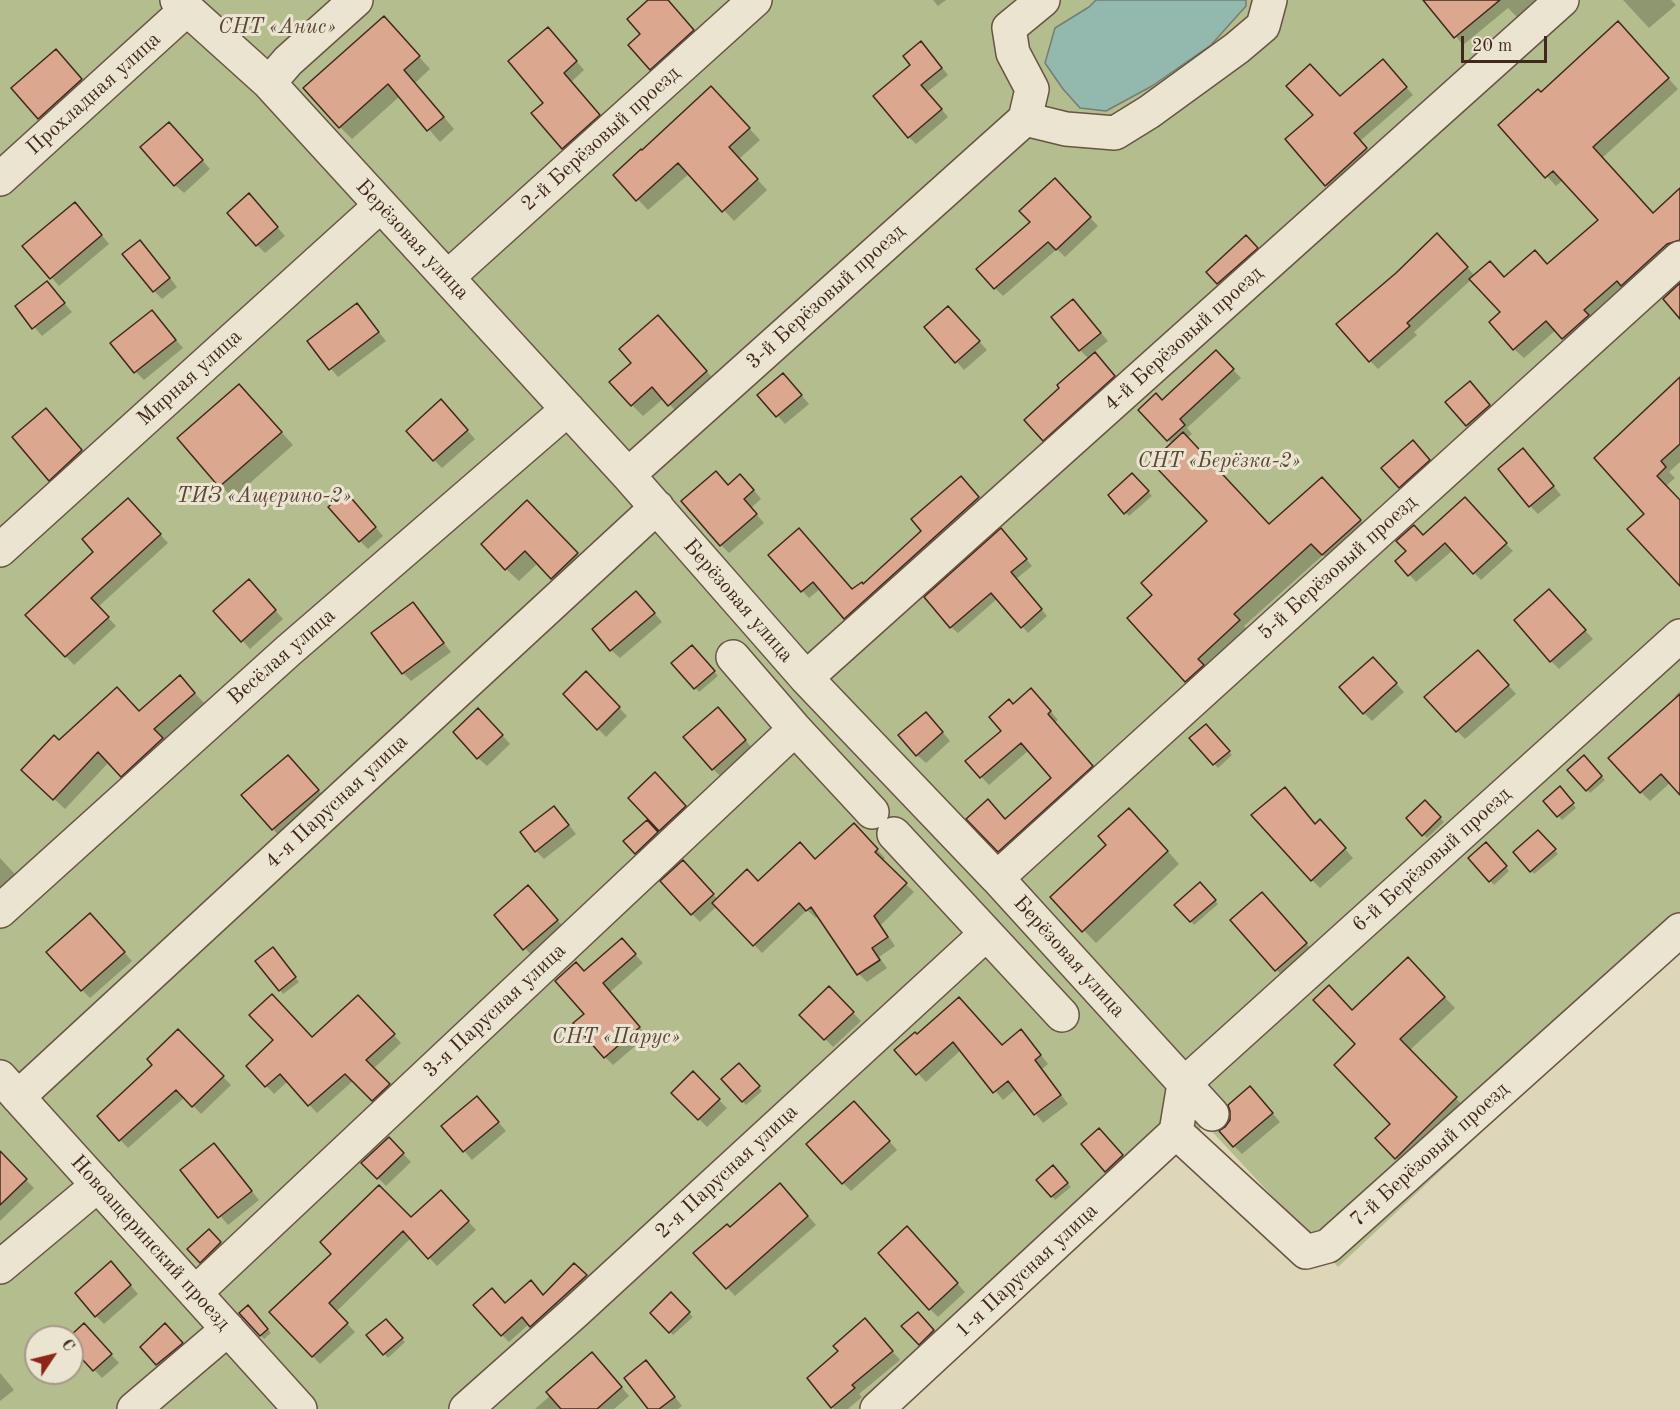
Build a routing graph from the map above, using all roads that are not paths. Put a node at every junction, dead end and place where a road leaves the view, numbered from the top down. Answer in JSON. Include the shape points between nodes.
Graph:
{"nodes":[{"id":1,"x":356,"y":0,"type":"edge"},
{"id":2,"x":755,"y":0,"type":"edge"},
{"id":3,"x":1043,"y":0,"type":"edge"},
{"id":4,"x":1270,"y":0,"type":"edge"},
{"id":5,"x":1562,"y":0,"type":"edge"},
{"id":6,"x":182,"y":5,"type":"edge"},
{"id":7,"x":269,"y":83,"type":"junction"},
{"id":8,"x":1025,"y":119,"type":"junction"},
{"id":9,"x":0,"y":179,"type":"edge"},
{"id":10,"x":380,"y":206,"type":"junction"},
{"id":11,"x":1680,"y":258,"type":"edge"},
{"id":12,"x":448,"y":277,"type":"junction"},
{"id":13,"x":568,"y":409,"type":"junction"},
{"id":14,"x":628,"y":475,"type":"junction"},
{"id":15,"x":657,"y":507,"type":"junction"},
{"id":16,"x":0,"y":550,"type":"edge"},
{"id":17,"x":1680,"y":636,"type":"edge"},
{"id":18,"x":733,"y":657,"type":"dead end"},
{"id":19,"x":806,"y":678,"type":"junction"},
{"id":20,"x":795,"y":729,"type":"junction"},
{"id":21,"x":997,"y":878,"type":"junction"},
{"id":22,"x":0,"y":910,"type":"edge"},
{"id":23,"x":1680,"y":930,"type":"edge"},
{"id":24,"x":986,"y":934,"type":"junction"},
{"id":25,"x":1062,"y":1015,"type":"dead end"},
{"id":26,"x":1185,"y":1084,"type":"junction"},
{"id":27,"x":9,"y":1087,"type":"edge"},
{"id":28,"x":1212,"y":1114,"type":"dead end"},
{"id":29,"x":1176,"y":1132,"type":"junction"},
{"id":30,"x":98,"y":1185,"type":"junction"},
{"id":31,"x":0,"y":1267,"type":"edge"},
{"id":32,"x":195,"y":1293,"type":"junction"},
{"id":33,"x":228,"y":1329,"type":"junction"},
{"id":34,"x":134,"y":1409,"type":"edge"},
{"id":35,"x":300,"y":1409,"type":"edge"},
{"id":36,"x":466,"y":1409,"type":"edge"},
{"id":37,"x":877,"y":1409,"type":"edge"}],
"edges":[{"from":1,"to":7,"type":"street"},
{"from":2,"to":12,"type":"street","name":"2-й Берёзовый проезд"},
{"from":3,"to":8,"type":"street","via":[[1009,28],[1013,53],[1032,89]]},
{"from":4,"to":8,"type":"street","via":[[1263,26],[1115,133],[1066,129]]},
{"from":5,"to":19,"type":"street","name":"4-й Берёзовый проезд"},
{"from":6,"to":7,"type":"street","name":"Берёзовая улица"},
{"from":6,"to":9,"type":"street","name":"Прохладная улица"},
{"from":7,"to":10,"type":"street","name":"Берёзовая улица"},
{"from":8,"to":14,"type":"street","name":"3-й Берёзовый проезд"},
{"from":10,"to":12,"type":"street","name":"Берёзовая улица"},
{"from":10,"to":16,"type":"street","name":"Мирная улица"},
{"from":11,"to":21,"type":"street","name":"5-й Берёзовый проезд"},
{"from":12,"to":13,"type":"street","name":"Берёзовая улица"},
{"from":13,"to":14,"type":"street","name":"Берёзовая улица"},
{"from":13,"to":22,"type":"street","name":"Весёлая улица","via":[[288,651]]},
{"from":14,"to":15,"type":"street","name":"Берёзовая улица"},
{"from":15,"to":19,"type":"street","name":"Берёзовая улица"},
{"from":15,"to":27,"type":"street","name":"4-я Парусная улица"},
{"from":17,"to":26,"type":"street","name":"6-й Берёзовый проезд"},
{"from":18,"to":20,"type":"street"},
{"from":19,"to":21,"type":"street","name":"Берёзовая улица"},
{"from":20,"to":24,"type":"street"},
{"from":20,"to":32,"type":"street","name":"3-я Парусная улица"},
{"from":21,"to":26,"type":"street","name":"Берёзовая улица"},
{"from":23,"to":29,"type":"street","name":"7-й Берёзовый проезд","via":[[1328,1246],[1306,1252]]},
{"from":24,"to":25,"type":"street"},
{"from":24,"to":36,"type":"street","name":"2-я Парусная улица"},
{"from":26,"to":28,"type":"street","name":"Берёзовая улица"},
{"from":26,"to":29,"type":"street"},
{"from":27,"to":30,"type":"street","name":"Новоащеринский проезд"},
{"from":29,"to":37,"type":"street","name":"1-я Парусная улица"},
{"from":30,"to":31,"type":"street"},
{"from":30,"to":32,"type":"street","name":"Новоащеринский проезд"},
{"from":32,"to":33,"type":"street","name":"Новоащеринский проезд"},
{"from":33,"to":34,"type":"street"},
{"from":33,"to":35,"type":"street","name":"Новоащеринский проезд"}]}
